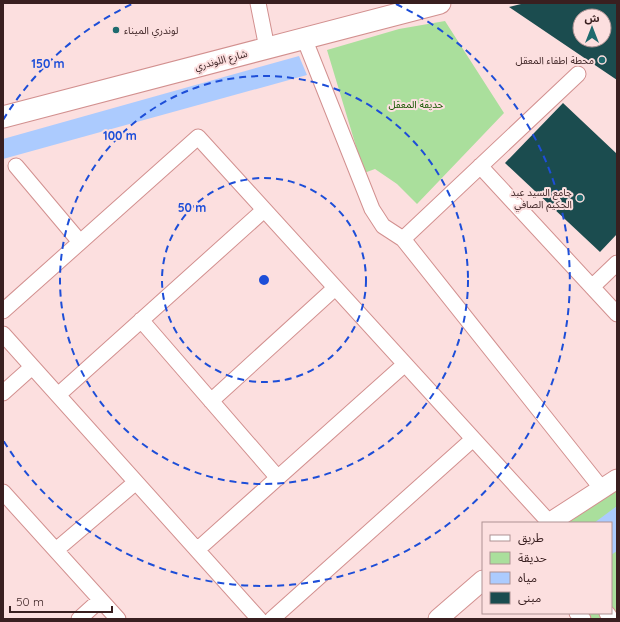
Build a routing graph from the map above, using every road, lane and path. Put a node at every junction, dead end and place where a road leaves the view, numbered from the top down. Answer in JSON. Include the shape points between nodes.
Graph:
{"nodes":[{"id":1,"x":258,"y":3,"type":"edge"},
{"id":2,"x":440,"y":3,"type":"edge"},
{"id":3,"x":304,"y":38,"type":"junction"},
{"id":4,"x":267,"y":48,"type":"junction"},
{"id":5,"x":578,"y":74,"type":"dead end"},
{"id":6,"x":3,"y":117,"type":"edge"},
{"id":7,"x":16,"y":166,"type":"dead end"},
{"id":8,"x":480,"y":166,"type":"junction"},
{"id":9,"x":264,"y":210,"type":"junction"},
{"id":10,"x":403,"y":239,"type":"junction"},
{"id":11,"x":80,"y":242,"type":"junction"},
{"id":12,"x":617,"y":263,"type":"edge"},
{"id":13,"x":592,"y":287,"type":"junction"},
{"id":14,"x":336,"y":288,"type":"junction"},
{"id":15,"x":3,"y":312,"type":"edge"},
{"id":16,"x":617,"y":314,"type":"edge"},
{"id":17,"x":141,"y":320,"type":"junction"},
{"id":18,"x":3,"y":334,"type":"edge"},
{"id":19,"x":405,"y":364,"type":"junction"},
{"id":20,"x":32,"y":367,"type":"junction"},
{"id":21,"x":3,"y":393,"type":"edge"},
{"id":22,"x":58,"y":395,"type":"junction"},
{"id":23,"x":210,"y":401,"type":"junction"},
{"id":24,"x":473,"y":439,"type":"junction"},
{"id":25,"x":278,"y":478,"type":"junction"},
{"id":26,"x":136,"y":482,"type":"junction"},
{"id":27,"x":610,"y":484,"type":"edge"},
{"id":28,"x":3,"y":492,"type":"edge"},
{"id":29,"x":548,"y":522,"type":"edge"},
{"id":30,"x":551,"y":522,"type":"edge"},
{"id":31,"x":56,"y":550,"type":"junction"},
{"id":32,"x":197,"y":550,"type":"junction"},
{"id":33,"x":482,"y":581,"type":"edge"},
{"id":34,"x":100,"y":600,"type":"junction"},
{"id":35,"x":79,"y":619,"type":"edge"},
{"id":36,"x":118,"y":619,"type":"edge"},
{"id":37,"x":259,"y":619,"type":"edge"},
{"id":38,"x":272,"y":619,"type":"edge"},
{"id":39,"x":438,"y":619,"type":"edge"}],
"edges":[{"from":1,"to":4,"type":"street"},
{"from":2,"to":3,"type":"main road","name":"شارع اللوندري"},
{"from":3,"to":4,"type":"main road","name":"شارع اللوندري"},
{"from":3,"to":10,"type":"street","via":[[372,209],[383,226]]},
{"from":4,"to":6,"type":"main road","name":"شارع اللوندري"},
{"from":5,"to":8,"type":"street"},
{"from":7,"to":11,"type":"street"},
{"from":8,"to":10,"type":"street"},
{"from":8,"to":13,"type":"street"},
{"from":9,"to":11,"type":"street","via":[[198,137]]},
{"from":9,"to":14,"type":"street"},
{"from":9,"to":17,"type":"street"},
{"from":10,"to":27,"type":"street"},
{"from":11,"to":15,"type":"street"},
{"from":12,"to":13,"type":"street"},
{"from":13,"to":16,"type":"street"},
{"from":14,"to":19,"type":"street"},
{"from":14,"to":23,"type":"street"},
{"from":17,"to":22,"type":"street"},
{"from":17,"to":23,"type":"street"},
{"from":18,"to":20,"type":"street"},
{"from":19,"to":24,"type":"street"},
{"from":19,"to":25,"type":"street"},
{"from":20,"to":21,"type":"street"},
{"from":20,"to":22,"type":"street"},
{"from":22,"to":26,"type":"street"},
{"from":23,"to":25,"type":"street"},
{"from":24,"to":29,"type":"street"},
{"from":24,"to":38,"type":"street"},
{"from":25,"to":32,"type":"street"},
{"from":26,"to":31,"type":"street"},
{"from":26,"to":32,"type":"street"},
{"from":27,"to":30,"type":"street"},
{"from":28,"to":31,"type":"street"},
{"from":31,"to":34,"type":"street"},
{"from":32,"to":37,"type":"street"},
{"from":33,"to":39,"type":"street"},
{"from":34,"to":35,"type":"street"},
{"from":34,"to":36,"type":"street"}]}
